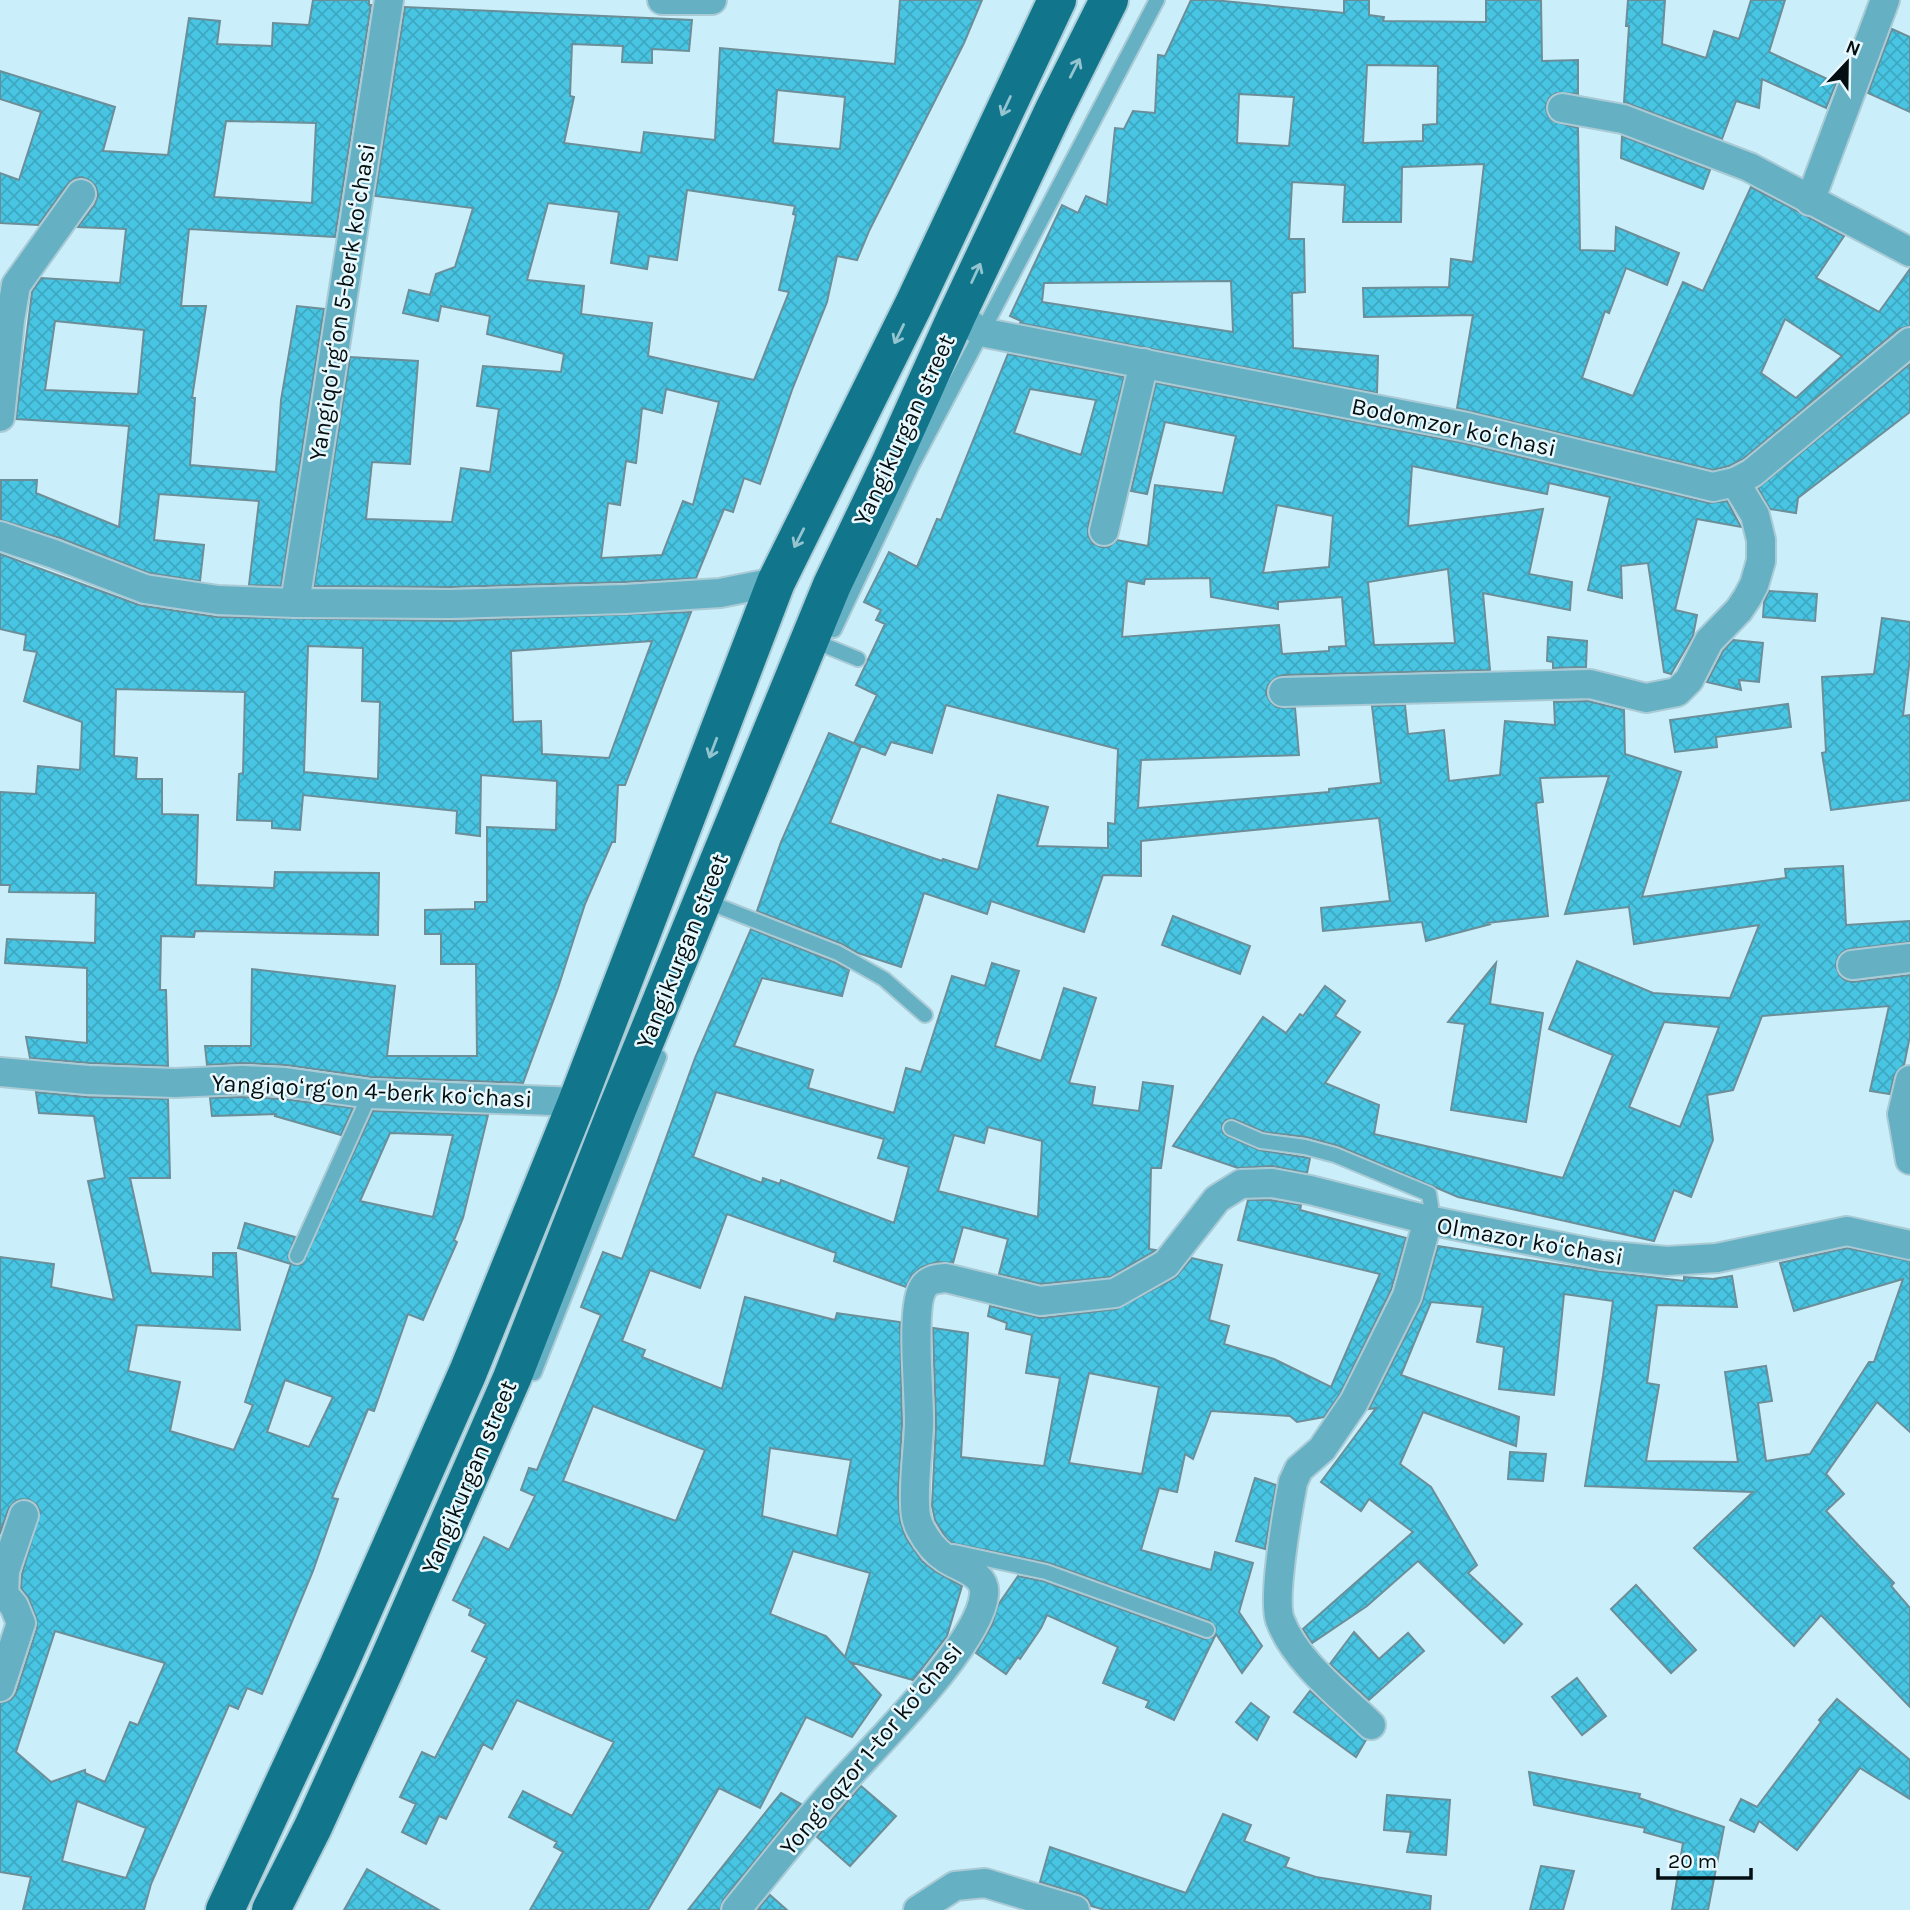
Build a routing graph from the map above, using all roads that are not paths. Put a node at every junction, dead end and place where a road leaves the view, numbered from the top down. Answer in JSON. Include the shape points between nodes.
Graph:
{"nodes":[{"id":1,"x":389,"y":0,"type":"edge"},
{"id":2,"x":662,"y":0,"type":"edge"},
{"id":3,"x":712,"y":0,"type":"edge"},
{"id":4,"x":1057,"y":0,"type":"edge"},
{"id":5,"x":1109,"y":0,"type":"edge"},
{"id":6,"x":1157,"y":0,"type":"edge"},
{"id":7,"x":1885,"y":0,"type":"edge"},
{"id":8,"x":1562,"y":108,"type":"dead end"},
{"id":9,"x":81,"y":194,"type":"dead end"},
{"id":10,"x":1810,"y":201,"type":"junction"},
{"id":11,"x":1910,"y":252,"type":"edge"},
{"id":12,"x":969,"y":324,"type":"junction"},
{"id":13,"x":1910,"y":342,"type":"edge"},
{"id":14,"x":1144,"y":363,"type":"junction"},
{"id":15,"x":0,"y":417,"type":"edge"},
{"id":16,"x":1735,"y":482,"type":"junction"},
{"id":17,"x":1104,"y":531,"type":"dead end"},
{"id":18,"x":0,"y":536,"type":"edge"},
{"id":19,"x":776,"y":582,"type":"junction"},
{"id":20,"x":295,"y":603,"type":"junction"},
{"id":21,"x":858,"y":659,"type":"dead end"},
{"id":22,"x":1283,"y":692,"type":"dead end"},
{"id":23,"x":802,"y":696,"type":"dead end"},
{"id":24,"x":772,"y":771,"type":"dead end"},
{"id":25,"x":719,"y":905,"type":"dead end"},
{"id":26,"x":1910,"y":958,"type":"edge"},
{"id":27,"x":1852,"y":965,"type":"dead end"},
{"id":28,"x":925,"y":1015,"type":"dead end"},
{"id":29,"x":665,"y":1041,"type":"dead end"},
{"id":30,"x":0,"y":1072,"type":"edge"},
{"id":31,"x":1910,"y":1080,"type":"edge"},
{"id":32,"x":370,"y":1094,"type":"junction"},
{"id":33,"x":576,"y":1102,"type":"junction"},
{"id":34,"x":1231,"y":1128,"type":"dead end"},
{"id":35,"x":1910,"y":1160,"type":"edge"},
{"id":36,"x":1428,"y":1220,"type":"junction"},
{"id":37,"x":1910,"y":1245,"type":"edge"},
{"id":38,"x":297,"y":1255,"type":"dead end"},
{"id":39,"x":527,"y":1389,"type":"dead end"},
{"id":40,"x":24,"y":1515,"type":"dead end"},
{"id":41,"x":932,"y":1547,"type":"junction"},
{"id":42,"x":1207,"y":1630,"type":"dead end"},
{"id":43,"x":401,"y":1668,"type":"dead end"},
{"id":44,"x":0,"y":1688,"type":"edge"},
{"id":45,"x":390,"y":1693,"type":"dead end"},
{"id":46,"x":1370,"y":1725,"type":"dead end"},
{"id":47,"x":225,"y":1910,"type":"edge"},
{"id":48,"x":271,"y":1910,"type":"edge"},
{"id":49,"x":736,"y":1910,"type":"edge"},
{"id":50,"x":918,"y":1910,"type":"edge"},
{"id":51,"x":1075,"y":1910,"type":"edge"}],
"edges":[{"from":1,"to":20,"type":"street","name":"Yangiqoʻrgʻon 5-berk koʻchasi"},
{"from":2,"to":3,"type":"street"},
{"from":4,"to":19,"type":"main road","name":"Yangikurgan street","one_way":true},
{"from":12,"to":5,"type":"main road","name":"Yangikurgan street","one_way":true,"via":[[1054,110]]},
{"from":6,"to":12,"type":"lane"},
{"from":7,"to":10,"type":"street"},
{"from":8,"to":10,"type":"street","via":[[1623,119],[1749,167]]},
{"from":9,"to":15,"type":"street","via":[[16,285]]},
{"from":10,"to":11,"type":"street"},
{"from":12,"to":14,"type":"street","name":"Bodomzor koʻchasi"},
{"from":12,"to":21,"type":"lane","via":[[912,465],[823,652]]},
{"from":12,"to":48,"type":"main road","name":"Yangikurgan street","via":[[889,466],[832,585],[512,1378],[313,1828]]},
{"from":13,"to":16,"type":"street","name":"Bodomzor koʻchasi","via":[[1768,461]]},
{"from":14,"to":16,"type":"street","name":"Bodomzor koʻchasi","via":[[1467,427],[1713,487]]},
{"from":14,"to":17,"type":"street"},
{"from":16,"to":22,"type":"street","via":[[1755,514],[1761,561],[1747,598],[1709,641],[1689,680],[1677,692],[1646,698],[1590,684]]},
{"from":18,"to":20,"type":"street","via":[[145,589],[218,600]]},
{"from":19,"to":20,"type":"street","via":[[720,593],[626,599]]},
{"from":19,"to":33,"type":"main road","name":"Yangikurgan street","one_way":true},
{"from":23,"to":24,"type":"lane"},
{"from":25,"to":28,"type":"lane","via":[[838,953],[884,979]]},
{"from":26,"to":27,"type":"street"},
{"from":29,"to":39,"type":"lane"},
{"from":30,"to":32,"type":"street","name":"Yangiqoʻrgʻon 4-berk koʻchasi","via":[[100,1081],[285,1082]]},
{"from":31,"to":35,"type":"street","via":[[1902,1114]]},
{"from":32,"to":33,"type":"street","name":"Yangiqoʻrgʻon 4-berk koʻchasi"},
{"from":32,"to":38,"type":"lane"},
{"from":33,"to":47,"type":"main road","name":"Yangikurgan street","via":[[468,1372]]},
{"from":34,"to":36,"type":"lane","via":[[1261,1141],[1335,1155],[1429,1194]]},
{"from":36,"to":37,"type":"street","name":"Olmazor koʻchasi","via":[[1602,1255],[1667,1261],[1717,1258],[1847,1231]]},
{"from":36,"to":41,"type":"street","name":"Yongʻoqzor 1-tor koʻchasi","via":[[1310,1190],[1272,1183],[1241,1184],[1217,1199],[1166,1264],[1115,1293],[1040,1301],[946,1278],[931,1280],[918,1301],[915,1506],[919,1528]]},
{"from":36,"to":46,"type":"street","name":"Olmazor koʻchasi","via":[[1407,1296],[1354,1402],[1293,1482],[1278,1590],[1279,1618],[1296,1651]]},
{"from":40,"to":44,"type":"street","via":[[5,1571],[4,1594],[21,1623]]},
{"from":41,"to":42,"type":"lane","via":[[1046,1572]]},
{"from":41,"to":49,"type":"street","name":"Yongʻoqzor 1-tor koʻchasi","via":[[978,1576],[983,1584],[985,1594],[971,1629],[950,1662],[827,1799]]},
{"from":43,"to":45,"type":"lane"},
{"from":50,"to":51,"type":"street","via":[[955,1886],[985,1883]]}]}
